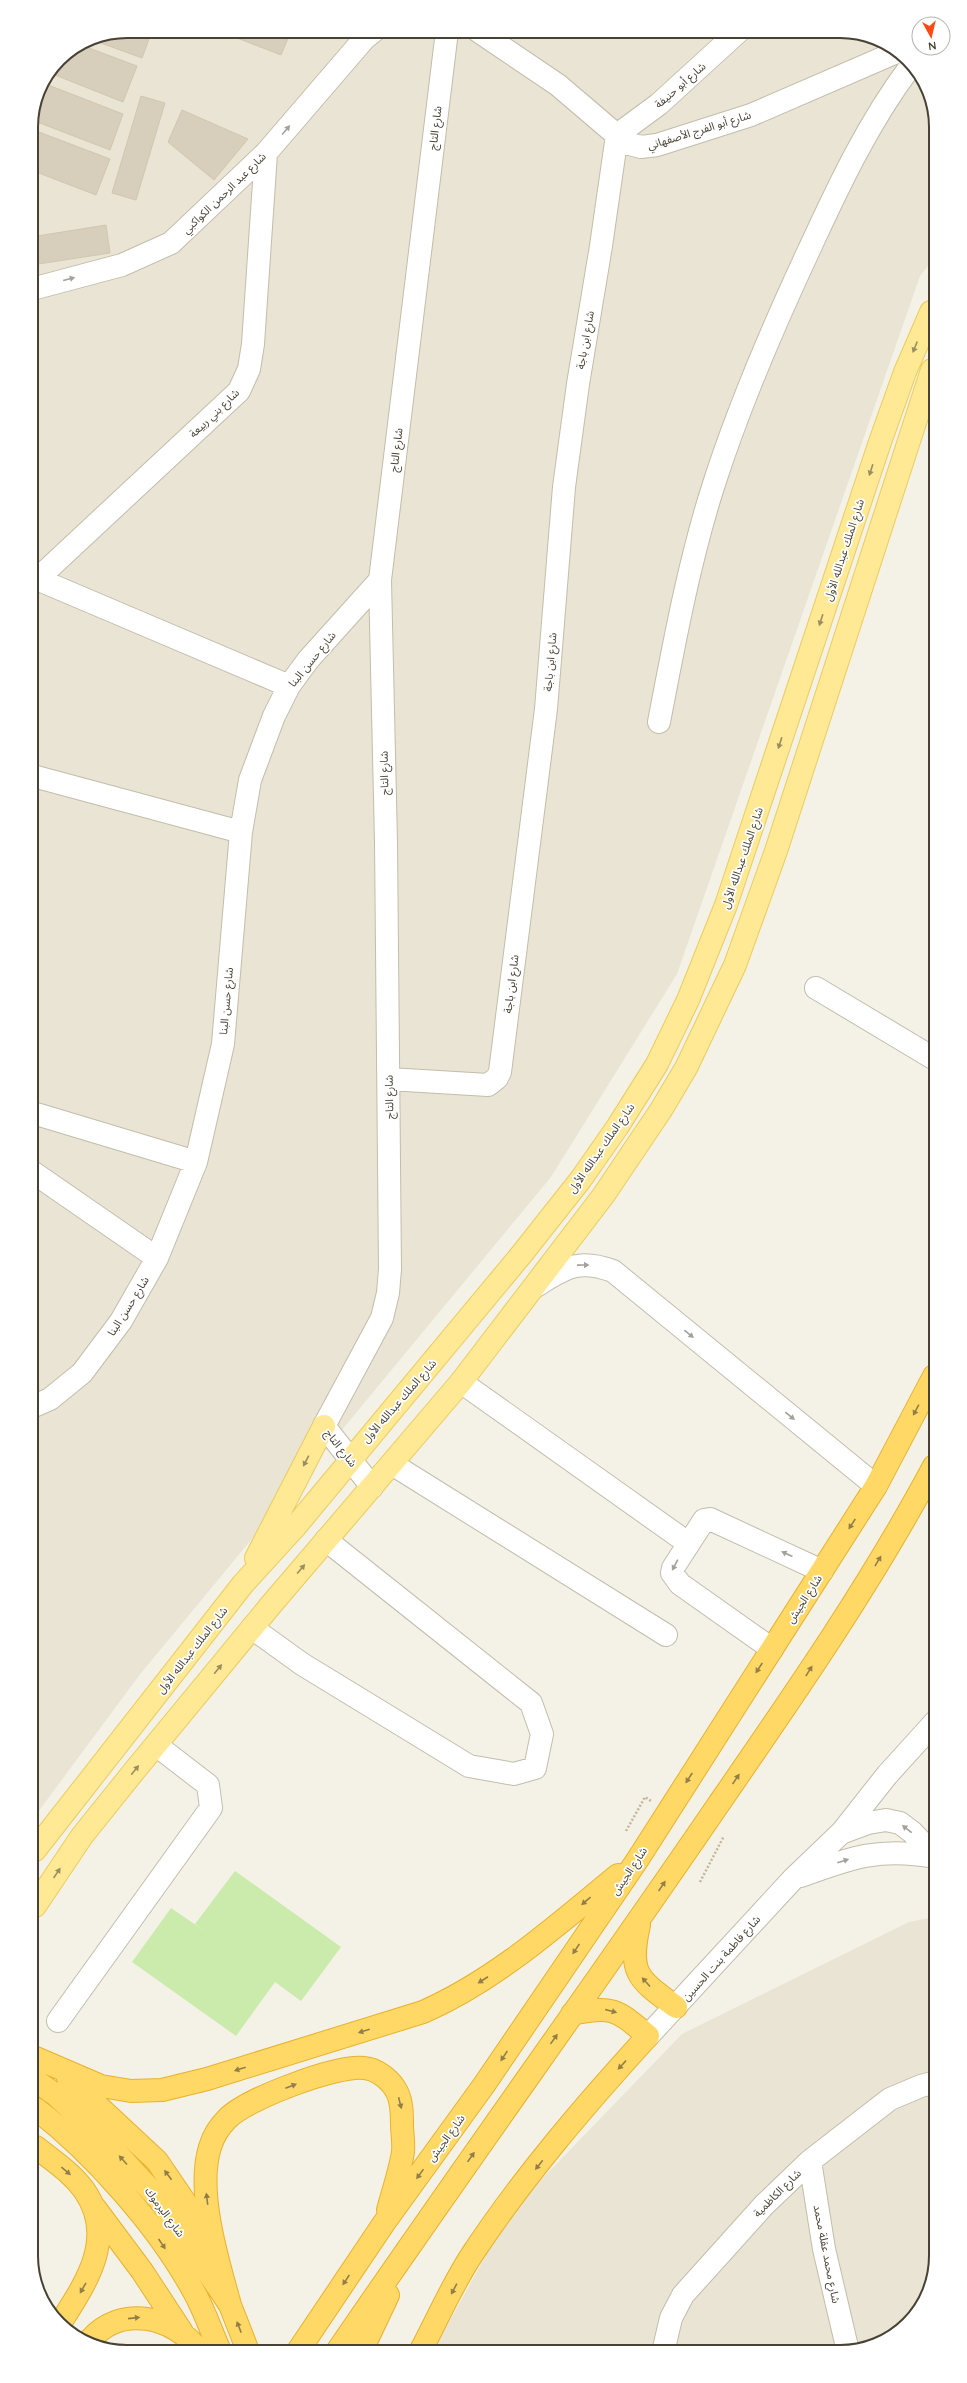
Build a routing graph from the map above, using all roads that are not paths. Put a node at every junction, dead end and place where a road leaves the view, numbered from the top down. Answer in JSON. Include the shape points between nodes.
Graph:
{"nodes":[{"id":1,"x":364,"y":38,"type":"edge"},
{"id":2,"x":446,"y":38,"type":"edge"},
{"id":3,"x":488,"y":38,"type":"edge"},
{"id":4,"x":731,"y":38,"type":"edge"},
{"id":5,"x":891,"y":54,"type":"edge"},
{"id":6,"x":908,"y":70,"type":"edge"},
{"id":7,"x":617,"y":135,"type":"junction"},
{"id":8,"x":266,"y":153,"type":"junction"},
{"id":9,"x":38,"y":287,"type":"edge"},
{"id":10,"x":929,"y":319,"type":"edge"},
{"id":11,"x":929,"y":379,"type":"edge"},
{"id":12,"x":38,"y":578,"type":"edge"},
{"id":13,"x":380,"y":580,"type":"junction"},
{"id":14,"x":38,"y":584,"type":"edge"},
{"id":15,"x":289,"y":686,"type":"junction"},
{"id":16,"x":659,"y":722,"type":"dead end"},
{"id":17,"x":38,"y":777,"type":"edge"},
{"id":18,"x":241,"y":832,"type":"junction"},
{"id":19,"x":816,"y":988,"type":"dead end"},
{"id":20,"x":929,"y":1056,"type":"edge"},
{"id":21,"x":389,"y":1079,"type":"junction"},
{"id":22,"x":38,"y":1115,"type":"edge"},
{"id":23,"x":196,"y":1162,"type":"junction"},
{"id":24,"x":38,"y":1176,"type":"edge"},
{"id":25,"x":157,"y":1258,"type":"junction"},
{"id":26,"x":536,"y":1286,"type":"junction"},
{"id":27,"x":461,"y":1382,"type":"junction"},
{"id":28,"x":929,"y":1385,"type":"edge"},
{"id":29,"x":38,"y":1404,"type":"edge"},
{"id":30,"x":324,"y":1426,"type":"junction"},
{"id":31,"x":350,"y":1459,"type":"junction"},
{"id":32,"x":392,"y":1464,"type":"junction"},
{"id":33,"x":929,"y":1474,"type":"edge"},
{"id":34,"x":876,"y":1486,"type":"junction"},
{"id":35,"x":372,"y":1487,"type":"junction"},
{"id":36,"x":678,"y":1536,"type":"dead end"},
{"id":37,"x":326,"y":1540,"type":"junction"},
{"id":38,"x":822,"y":1571,"type":"junction"},
{"id":39,"x":243,"y":1584,"type":"junction"},
{"id":40,"x":252,"y":1628,"type":"junction"},
{"id":41,"x":666,"y":1635,"type":"dead end"},
{"id":42,"x":772,"y":1649,"type":"junction"},
{"id":43,"x":929,"y":1729,"type":"edge"},
{"id":44,"x":156,"y":1744,"type":"junction"},
{"id":45,"x":841,"y":1833,"type":"junction"},
{"id":46,"x":38,"y":1846,"type":"edge"},
{"id":47,"x":929,"y":1850,"type":"edge"},
{"id":48,"x":929,"y":1856,"type":"edge"},
{"id":49,"x":638,"y":1858,"type":"junction"},
{"id":50,"x":793,"y":1879,"type":"junction"},
{"id":51,"x":38,"y":1902,"type":"edge"},
{"id":52,"x":640,"y":1918,"type":"junction"},
{"id":53,"x":676,"y":2007,"type":"junction"},
{"id":54,"x":572,"y":2014,"type":"junction"},
{"id":55,"x":58,"y":2021,"type":"dead end"},
{"id":56,"x":648,"y":2036,"type":"junction"},
{"id":57,"x":38,"y":2059,"type":"edge"},
{"id":58,"x":58,"y":2069,"type":"junction"},
{"id":59,"x":38,"y":2082,"type":"edge"},
{"id":60,"x":929,"y":2084,"type":"edge"},
{"id":61,"x":38,"y":2111,"type":"edge"},
{"id":62,"x":38,"y":2149,"type":"edge"},
{"id":63,"x":810,"y":2161,"type":"junction"},
{"id":64,"x":92,"y":2204,"type":"junction"},
{"id":65,"x":384,"y":2223,"type":"junction"},
{"id":66,"x":413,"y":2240,"type":"junction"},
{"id":67,"x":213,"y":2243,"type":"junction"},
{"id":68,"x":230,"y":2305,"type":"junction"},
{"id":69,"x":63,"y":2318,"type":"edge"},
{"id":70,"x":182,"y":2332,"type":"junction"},
{"id":71,"x":94,"y":2336,"type":"edge"},
{"id":72,"x":846,"y":2344,"type":"edge"},
{"id":73,"x":194,"y":2345,"type":"edge"},
{"id":74,"x":217,"y":2345,"type":"edge"},
{"id":75,"x":246,"y":2345,"type":"edge"},
{"id":76,"x":302,"y":2345,"type":"edge"},
{"id":77,"x":341,"y":2345,"type":"edge"},
{"id":78,"x":364,"y":2345,"type":"edge"},
{"id":79,"x":424,"y":2345,"type":"edge"},
{"id":80,"x":665,"y":2345,"type":"edge"}],
"edges":[{"from":8,"to":1,"type":"street","name":"شارع عبد الرحمن الكواكبي","one_way":true},
{"from":2,"to":13,"type":"street","name":"شارع التاج"},
{"from":3,"to":7,"type":"street","name":"شارع أبو الفرج الأصفهاني","via":[[558,85]]},
{"from":4,"to":7,"type":"street","name":"شارع أبو حنيفة","via":[[659,104]]},
{"from":5,"to":7,"type":"street","name":"شارع أبو الفرج الأصفهاني","via":[[751,115],[657,145],[633,147]]},
{"from":6,"to":16,"type":"street","via":[[867,133],[766,341],[713,488],[678,625]]},
{"from":7,"to":21,"type":"street","name":"شارع ابن باجة","via":[[564,487],[546,709],[500,1072],[488,1085]]},
{"from":9,"to":8,"type":"street","name":"شارع عبد الرحمن الكواكبي","one_way":true,"via":[[122,266],[171,243]]},
{"from":8,"to":12,"type":"street","name":"شارع بني ربيعة","via":[[253,344],[244,382],[239,391]]},
{"from":10,"to":31,"type":"main road","name":"شارع الملك عبدالله الأول","one_way":true,"via":[[905,372],[880,442],[726,905],[688,1000],[657,1064],[618,1126],[549,1220],[476,1312]]},
{"from":11,"to":26,"type":"main road","via":[[776,851],[735,964],[686,1068],[632,1157]]},
{"from":13,"to":15,"type":"street","name":"شارع حسن البنا","via":[[308,660]]},
{"from":13,"to":21,"type":"street","name":"شارع التاج"},
{"from":14,"to":15,"type":"street"},
{"from":15,"to":18,"type":"street","name":"شارع حسن البنا","via":[[274,716],[250,780]]},
{"from":17,"to":18,"type":"street"},
{"from":18,"to":23,"type":"street","name":"شارع حسن البنا","via":[[223,1044]]},
{"from":19,"to":20,"type":"street"},
{"from":21,"to":30,"type":"street","name":"شارع التاج","via":[[388,1293],[382,1318]]},
{"from":22,"to":23,"type":"street"},
{"from":23,"to":25,"type":"street","name":"شارع حسن البنا"},
{"from":24,"to":25,"type":"street"},
{"from":25,"to":29,"type":"street","name":"شارع حسن البنا","via":[[121,1321],[82,1373],[50,1399]]},
{"from":26,"to":27,"type":"main road"},
{"from":26,"to":34,"type":"street","one_way":true,"via":[[564,1268],[581,1264],[613,1271]]},
{"from":27,"to":32,"type":"main road"},
{"from":27,"to":36,"type":"street"},
{"from":28,"to":34,"type":"highway","name":"شارع الجيش","one_way":true},
{"from":30,"to":31,"type":"street","name":"شارع التاج"},
{"from":30,"to":39,"type":"main road","one_way":true},
{"from":31,"to":35,"type":"street","name":"شارع التاج"},
{"from":31,"to":39,"type":"main road","name":"شارع الملك عبدالله الأول","via":[[295,1527]]},
{"from":32,"to":35,"type":"main road"},
{"from":32,"to":41,"type":"street"},
{"from":52,"to":33,"type":"highway","one_way":true,"via":[[797,1690]]},
{"from":34,"to":38,"type":"highway","name":"شارع الجيش","one_way":true},
{"from":35,"to":37,"type":"main road"},
{"from":40,"to":37,"type":"main road","one_way":true},
{"from":37,"to":40,"type":"street","via":[[531,1703],[542,1734],[535,1768],[514,1774],[469,1766],[302,1664]]},
{"from":38,"to":42,"type":"highway","name":"شارع الجيش"},
{"from":38,"to":42,"type":"street","one_way":true,"via":[[710,1519],[704,1520],[672,1568],[672,1573],[680,1584]]},
{"from":39,"to":46,"type":"main road","name":"شارع الملك عبدالله الأول"},
{"from":44,"to":40,"type":"main road","one_way":true},
{"from":42,"to":49,"type":"highway","name":"شارع الجيش","one_way":true},
{"from":43,"to":45,"type":"street","via":[[887,1775]]},
{"from":51,"to":44,"type":"main road","one_way":true,"via":[[82,1836]]},
{"from":44,"to":55,"type":"street","via":[[208,1785],[211,1808]]},
{"from":47,"to":45,"type":"street","name":"شارع فاطمة بنت الحسين","one_way":true,"via":[[900,1823],[886,1820],[868,1822]]},
{"from":45,"to":50,"type":"street","name":"شارع فاطمة بنت الحسين"},
{"from":50,"to":48,"type":"street","name":"شارع فاطمة بنت الحسين","one_way":true,"via":[[860,1855],[909,1852]]},
{"from":49,"to":58,"type":"highway","one_way":true,"via":[[493,1973],[455,1998],[423,2012],[207,2080],[162,2090],[131,2091],[101,2086]]},
{"from":49,"to":65,"type":"highway","name":"شارع الجيش","one_way":true,"via":[[484,2085]]},
{"from":50,"to":53,"type":"street","name":"شارع فاطمة بنت الحسين"},
{"from":53,"to":52,"type":"highway","one_way":true,"via":[[650,1987],[636,1966],[633,1950]]},
{"from":52,"to":54,"type":"highway"},
{"from":53,"to":56,"type":"street","name":"شارع فاطمة بنت الحسين"},
{"from":54,"to":56,"type":"highway","one_way":true,"via":[[597,2008],[613,2010]]},
{"from":66,"to":54,"type":"highway","one_way":true},
{"from":56,"to":79,"type":"highway","one_way":true,"via":[[602,2086],[540,2162],[472,2254]]},
{"from":57,"to":58,"type":"highway"},
{"from":67,"to":58,"type":"highway","one_way":true,"via":[[157,2160]]},
{"from":68,"to":59,"type":"highway","name":"شارع اليرموك","one_way":true,"via":[[159,2199],[109,2145],[56,2095]]},
{"from":60,"to":63,"type":"street","name":"شارع الكاظمية","via":[[890,2099]]},
{"from":61,"to":74,"type":"highway","name":"شارع اليرموك","one_way":true,"via":[[55,2124],[140,2211],[192,2288]]},
{"from":62,"to":64,"type":"highway","one_way":true,"via":[[70,2174]]},
{"from":63,"to":72,"type":"street","name":"شارع محمد عقلة محمد","via":[[824,2249]]},
{"from":63,"to":80,"type":"street","name":"شارع الكاظمية","via":[[734,2236],[683,2295],[671,2318]]},
{"from":64,"to":69,"type":"highway","one_way":true,"via":[[98,2228],[98,2249],[93,2270]]},
{"from":64,"to":70,"type":"highway","via":[[142,2271]]},
{"from":67,"to":65,"type":"highway","one_way":true,"via":[[206,2192],[206,2167],[217,2131],[227,2118],[244,2106],[332,2071],[353,2067],[378,2072],[388,2080],[397,2092],[402,2108],[403,2151]]},
{"from":65,"to":76,"type":"highway","name":"شارع الجيش","one_way":true},
{"from":66,"to":77,"type":"highway"},
{"from":66,"to":78,"type":"highway"},
{"from":67,"to":68,"type":"highway"},
{"from":75,"to":68,"type":"highway","name":"شارع اليرموك","one_way":true},
{"from":71,"to":70,"type":"highway","one_way":true,"via":[[118,2320],[140,2317],[162,2321]]},
{"from":70,"to":73,"type":"highway"}]}
